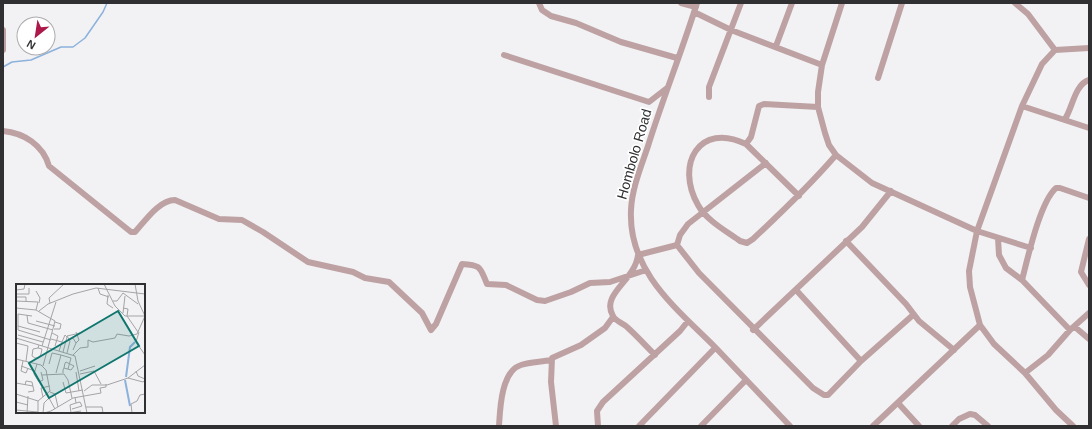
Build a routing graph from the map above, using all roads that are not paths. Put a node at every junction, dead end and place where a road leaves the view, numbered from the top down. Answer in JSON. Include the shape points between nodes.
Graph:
{"nodes":[{"id":1,"x":539,"y":3,"type":"edge"},
{"id":2,"x":681,"y":3,"type":"edge"},
{"id":3,"x":741,"y":3,"type":"edge"},
{"id":4,"x":792,"y":3,"type":"edge"},
{"id":5,"x":842,"y":3,"type":"edge"},
{"id":6,"x":902,"y":3,"type":"edge"},
{"id":7,"x":1015,"y":3,"type":"edge"},
{"id":8,"x":696,"y":8,"type":"edge"},
{"id":9,"x":3,"y":30,"type":"edge"},
{"id":10,"x":731,"y":30,"type":"junction"},
{"id":11,"x":776,"y":46,"type":"junction"},
{"id":12,"x":1089,"y":48,"type":"edge"},
{"id":13,"x":3,"y":50,"type":"edge"},
{"id":14,"x":1055,"y":50,"type":"junction"},
{"id":15,"x":504,"y":54,"type":"dead end"},
{"id":16,"x":677,"y":58,"type":"junction"},
{"id":17,"x":822,"y":65,"type":"junction"},
{"id":18,"x":878,"y":78,"type":"dead end"},
{"id":19,"x":1089,"y":80,"type":"edge"},
{"id":20,"x":667,"y":88,"type":"junction"},
{"id":21,"x":709,"y":97,"type":"dead end"},
{"id":22,"x":818,"y":103,"type":"junction"},
{"id":23,"x":1022,"y":106,"type":"junction"},
{"id":24,"x":1065,"y":119,"type":"junction"},
{"id":25,"x":3,"y":126,"type":"edge"},
{"id":26,"x":1089,"y":128,"type":"edge"},
{"id":27,"x":5,"y":131,"type":"edge"},
{"id":28,"x":746,"y":144,"type":"junction"},
{"id":29,"x":836,"y":155,"type":"junction"},
{"id":30,"x":766,"y":162,"type":"junction"},
{"id":31,"x":891,"y":191,"type":"junction"},
{"id":32,"x":799,"y":196,"type":"junction"},
{"id":33,"x":1089,"y":198,"type":"edge"},
{"id":34,"x":702,"y":211,"type":"junction"},
{"id":35,"x":977,"y":231,"type":"junction"},
{"id":36,"x":998,"y":238,"type":"junction"},
{"id":37,"x":1089,"y":239,"type":"edge"},
{"id":38,"x":846,"y":241,"type":"junction"},
{"id":39,"x":677,"y":245,"type":"junction"},
{"id":40,"x":1031,"y":248,"type":"junction"},
{"id":41,"x":638,"y":255,"type":"junction"},
{"id":42,"x":646,"y":270,"type":"junction"},
{"id":43,"x":629,"y":277,"type":"junction"},
{"id":44,"x":1022,"y":280,"type":"junction"},
{"id":45,"x":1089,"y":285,"type":"edge"},
{"id":46,"x":797,"y":291,"type":"junction"},
{"id":47,"x":1089,"y":313,"type":"edge"},
{"id":48,"x":913,"y":315,"type":"junction"},
{"id":49,"x":613,"y":317,"type":"junction"},
{"id":50,"x":688,"y":321,"type":"junction"},
{"id":51,"x":980,"y":325,"type":"junction"},
{"id":52,"x":1072,"y":328,"type":"junction"},
{"id":53,"x":753,"y":330,"type":"junction"},
{"id":54,"x":1089,"y":339,"type":"edge"},
{"id":55,"x":716,"y":348,"type":"junction"},
{"id":56,"x":954,"y":350,"type":"junction"},
{"id":57,"x":655,"y":356,"type":"junction"},
{"id":58,"x":551,"y":360,"type":"junction"},
{"id":59,"x":861,"y":361,"type":"junction"},
{"id":60,"x":1025,"y":373,"type":"junction"},
{"id":61,"x":745,"y":380,"type":"junction"},
{"id":62,"x":898,"y":403,"type":"junction"},
{"id":63,"x":499,"y":426,"type":"edge"},
{"id":64,"x":556,"y":426,"type":"edge"},
{"id":65,"x":598,"y":426,"type":"edge"},
{"id":66,"x":639,"y":426,"type":"edge"},
{"id":67,"x":701,"y":426,"type":"edge"},
{"id":68,"x":790,"y":426,"type":"edge"},
{"id":69,"x":873,"y":426,"type":"edge"},
{"id":70,"x":919,"y":426,"type":"edge"},
{"id":71,"x":952,"y":426,"type":"edge"},
{"id":72,"x":988,"y":426,"type":"edge"},
{"id":73,"x":1073,"y":426,"type":"edge"}],
"edges":[{"from":1,"to":16,"type":"street","via":[[542,10],[551,16],[576,23],[621,42]]},
{"from":2,"to":8,"type":"street"},
{"from":3,"to":10,"type":"street"},
{"from":4,"to":11,"type":"street"},
{"from":5,"to":17,"type":"street"},
{"from":6,"to":18,"type":"street"},
{"from":7,"to":14,"type":"street","via":[[1028,14]]},
{"from":8,"to":10,"type":"street"},
{"from":8,"to":16,"type":"street","name":"Hombolo Road"},
{"from":9,"to":13,"type":"street"},
{"from":10,"to":11,"type":"street"},
{"from":10,"to":21,"type":"street","via":[[709,88]]},
{"from":11,"to":17,"type":"street"},
{"from":12,"to":14,"type":"street"},
{"from":14,"to":23,"type":"street","via":[[1042,64]]},
{"from":15,"to":20,"type":"street","via":[[648,102]]},
{"from":16,"to":20,"type":"street","name":"Hombolo Road"},
{"from":17,"to":22,"type":"street"},
{"from":19,"to":24,"type":"street","via":[[1078,92]]},
{"from":20,"to":41,"type":"street","name":"Hombolo Road","via":[[632,204],[633,236]]},
{"from":22,"to":28,"type":"street","via":[[759,106],[751,137]]},
{"from":22,"to":29,"type":"street","via":[[829,145]]},
{"from":23,"to":24,"type":"street"},
{"from":23,"to":35,"type":"street"},
{"from":24,"to":26,"type":"street"},
{"from":25,"to":27,"type":"street"},
{"from":27,"to":43,"type":"street","via":[[35,142],[47,158],[49,166],[131,232],[135,232],[170,200],[219,218],[242,220],[308,262],[389,282],[422,313],[431,330],[462,264],[481,269],[487,284],[506,285],[537,300],[545,301],[590,283],[610,282]]},
{"from":28,"to":30,"type":"street"},
{"from":28,"to":34,"type":"street","via":[[730,138],[716,138],[704,142],[694,152],[690,159],[688,178],[693,197]]},
{"from":29,"to":31,"type":"street","via":[[872,183]]},
{"from":29,"to":32,"type":"street"},
{"from":30,"to":32,"type":"street"},
{"from":30,"to":34,"type":"street"},
{"from":31,"to":35,"type":"street"},
{"from":31,"to":38,"type":"street","via":[[862,227]]},
{"from":32,"to":34,"type":"street","via":[[747,243],[740,241]]},
{"from":33,"to":40,"type":"street","via":[[1060,188],[1053,190],[1048,195]]},
{"from":34,"to":39,"type":"street","via":[[684,229]]},
{"from":35,"to":36,"type":"street"},
{"from":35,"to":51,"type":"street","via":[[969,271],[970,287]]},
{"from":36,"to":40,"type":"street"},
{"from":36,"to":44,"type":"street","via":[[999,255],[1006,268]]},
{"from":37,"to":45,"type":"street","via":[[1081,272]]},
{"from":38,"to":46,"type":"street"},
{"from":38,"to":48,"type":"street","via":[[906,304]]},
{"from":39,"to":41,"type":"street"},
{"from":39,"to":53,"type":"street","via":[[699,273]]},
{"from":40,"to":44,"type":"street"},
{"from":41,"to":42,"type":"street","name":"Hombolo Road"},
{"from":41,"to":43,"type":"street","via":[[637,264]]},
{"from":42,"to":43,"type":"street"},
{"from":42,"to":50,"type":"street","name":"Hombolo Road","via":[[652,281]]},
{"from":43,"to":49,"type":"street","via":[[610,298],[609,305]]},
{"from":44,"to":52,"type":"street"},
{"from":46,"to":53,"type":"street"},
{"from":46,"to":59,"type":"street"},
{"from":47,"to":52,"type":"street"},
{"from":48,"to":56,"type":"street"},
{"from":48,"to":59,"type":"street"},
{"from":49,"to":57,"type":"street","via":[[626,326]]},
{"from":49,"to":58,"type":"street","via":[[605,328],[581,346],[559,354]]},
{"from":50,"to":55,"type":"street","name":"Hombolo Road"},
{"from":50,"to":57,"type":"street"},
{"from":51,"to":56,"type":"street"},
{"from":51,"to":60,"type":"street","via":[[994,344]]},
{"from":52,"to":54,"type":"street"},
{"from":52,"to":60,"type":"street","via":[[1048,354]]},
{"from":53,"to":59,"type":"street","via":[[813,388],[824,395],[831,393]]},
{"from":55,"to":61,"type":"street","name":"Hombolo Road"},
{"from":55,"to":66,"type":"street"},
{"from":56,"to":62,"type":"street"},
{"from":57,"to":65,"type":"street","via":[[603,402],[597,411]]},
{"from":58,"to":63,"type":"street","via":[[521,365],[511,371],[503,392]]},
{"from":58,"to":64,"type":"street"},
{"from":60,"to":73,"type":"street"},
{"from":61,"to":67,"type":"street"},
{"from":61,"to":68,"type":"street","name":"Hombolo Road"},
{"from":62,"to":69,"type":"street"},
{"from":62,"to":70,"type":"street"},
{"from":71,"to":72,"type":"street","via":[[970,414]]}]}
